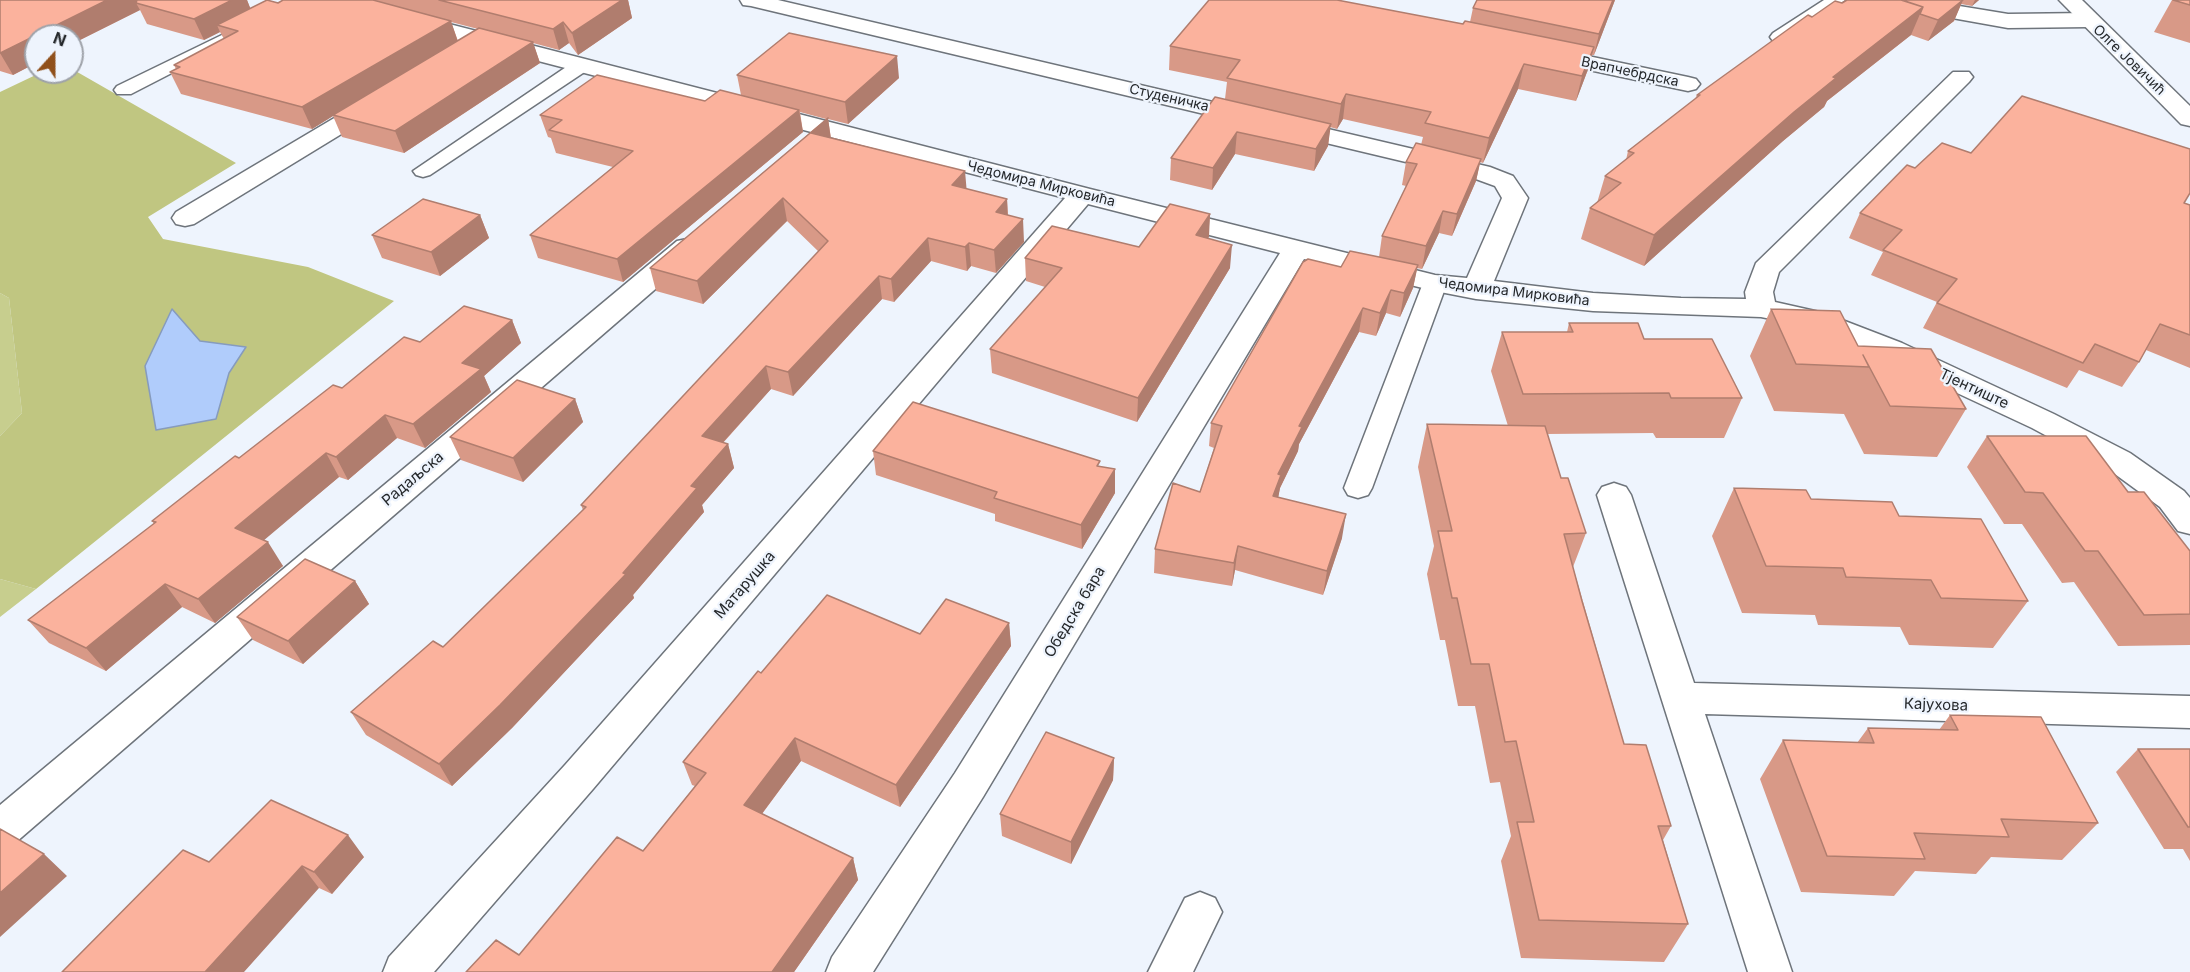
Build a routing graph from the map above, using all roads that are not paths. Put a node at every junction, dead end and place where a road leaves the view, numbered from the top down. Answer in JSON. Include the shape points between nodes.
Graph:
{"nodes":[{"id":1,"x":332,"y":0,"type":"edge"},
{"id":2,"x":752,"y":0,"type":"edge"},
{"id":3,"x":1836,"y":0,"type":"edge"},
{"id":4,"x":1885,"y":0,"type":"edge"},
{"id":5,"x":2070,"y":0,"type":"edge"},
{"id":6,"x":2088,"y":20,"type":"junction"},
{"id":7,"x":239,"y":32,"type":"edge"},
{"id":8,"x":483,"y":39,"type":"junction"},
{"id":9,"x":1768,"y":45,"type":"edge"},
{"id":10,"x":1524,"y":49,"type":"edge"},
{"id":11,"x":453,"y":57,"type":"edge"},
{"id":12,"x":582,"y":65,"type":"junction"},
{"id":13,"x":1960,"y":76,"type":"dead end"},
{"id":14,"x":1688,"y":84,"type":"dead end"},
{"id":15,"x":124,"y":90,"type":"dead end"},
{"id":16,"x":393,"y":93,"type":"edge"},
{"id":17,"x":2190,"y":119,"type":"edge"},
{"id":18,"x":826,"y":129,"type":"junction"},
{"id":19,"x":799,"y":152,"type":"edge"},
{"id":20,"x":423,"y":171,"type":"dead end"},
{"id":21,"x":1082,"y":195,"type":"junction"},
{"id":22,"x":185,"y":218,"type":"dead end"},
{"id":23,"x":708,"y":229,"type":"edge"},
{"id":24,"x":1296,"y":249,"type":"junction"},
{"id":25,"x":1435,"y":283,"type":"junction"},
{"id":26,"x":1476,"y":290,"type":"junction"},
{"id":27,"x":1761,"y":308,"type":"junction"},
{"id":28,"x":1358,"y":488,"type":"dead end"},
{"id":29,"x":1614,"y":495,"type":"dead end"},
{"id":30,"x":2190,"y":522,"type":"edge"},
{"id":31,"x":1682,"y":698,"type":"junction"},
{"id":32,"x":2190,"y":712,"type":"edge"},
{"id":33,"x":0,"y":830,"type":"edge"},
{"id":34,"x":1200,"y":912,"type":"dead end"},
{"id":35,"x":405,"y":972,"type":"edge"},
{"id":36,"x":848,"y":972,"type":"edge"},
{"id":37,"x":1170,"y":972,"type":"edge"},
{"id":38,"x":1770,"y":972,"type":"edge"}],
"edges":[{"from":1,"to":8,"type":"street","name":"Чедомира Мирковића"},
{"from":2,"to":26,"type":"street","name":"Студеничка","via":[[1481,172],[1504,181],[1515,198]]},
{"from":3,"to":9,"type":"lane"},
{"from":4,"to":6,"type":"street","via":[[2008,21]]},
{"from":5,"to":6,"type":"street","name":"Олге Јовичић"},
{"from":6,"to":17,"type":"street","name":"Олге Јовичић"},
{"from":7,"to":15,"type":"lane"},
{"from":8,"to":11,"type":"street"},
{"from":8,"to":12,"type":"street","name":"Чедомира Мирковића"},
{"from":10,"to":14,"type":"street","name":"Врапчебрдска"},
{"from":12,"to":18,"type":"street","name":"Чедомира Мирковића"},
{"from":12,"to":20,"type":"lane"},
{"from":13,"to":27,"type":"street","via":[[1766,269],[1759,291]]},
{"from":16,"to":22,"type":"street"},
{"from":18,"to":19,"type":"street"},
{"from":18,"to":21,"type":"street","name":"Чедомира Мирковића"},
{"from":21,"to":24,"type":"street","name":"Чедомира Мирковића"},
{"from":21,"to":35,"type":"street","name":"Матарушка","via":[[579,777]]},
{"from":23,"to":33,"type":"street","name":"Радаљска"},
{"from":24,"to":25,"type":"street","name":"Чедомира Мирковића"},
{"from":24,"to":36,"type":"street","name":"Обедска бара","via":[[969,785]]},
{"from":25,"to":26,"type":"street","name":"Чедомира Мирковића"},
{"from":25,"to":28,"type":"lane"},
{"from":26,"to":27,"type":"street","name":"Чедомира Мирковића","via":[[1604,303]]},
{"from":27,"to":30,"type":"street","name":"Тјентиште","via":[[1840,328],[2043,421],[2119,461],[2172,499]]},
{"from":29,"to":31,"type":"street"},
{"from":31,"to":32,"type":"street","name":"Кајухова"},
{"from":31,"to":38,"type":"street"},
{"from":34,"to":37,"type":"street"}]}
